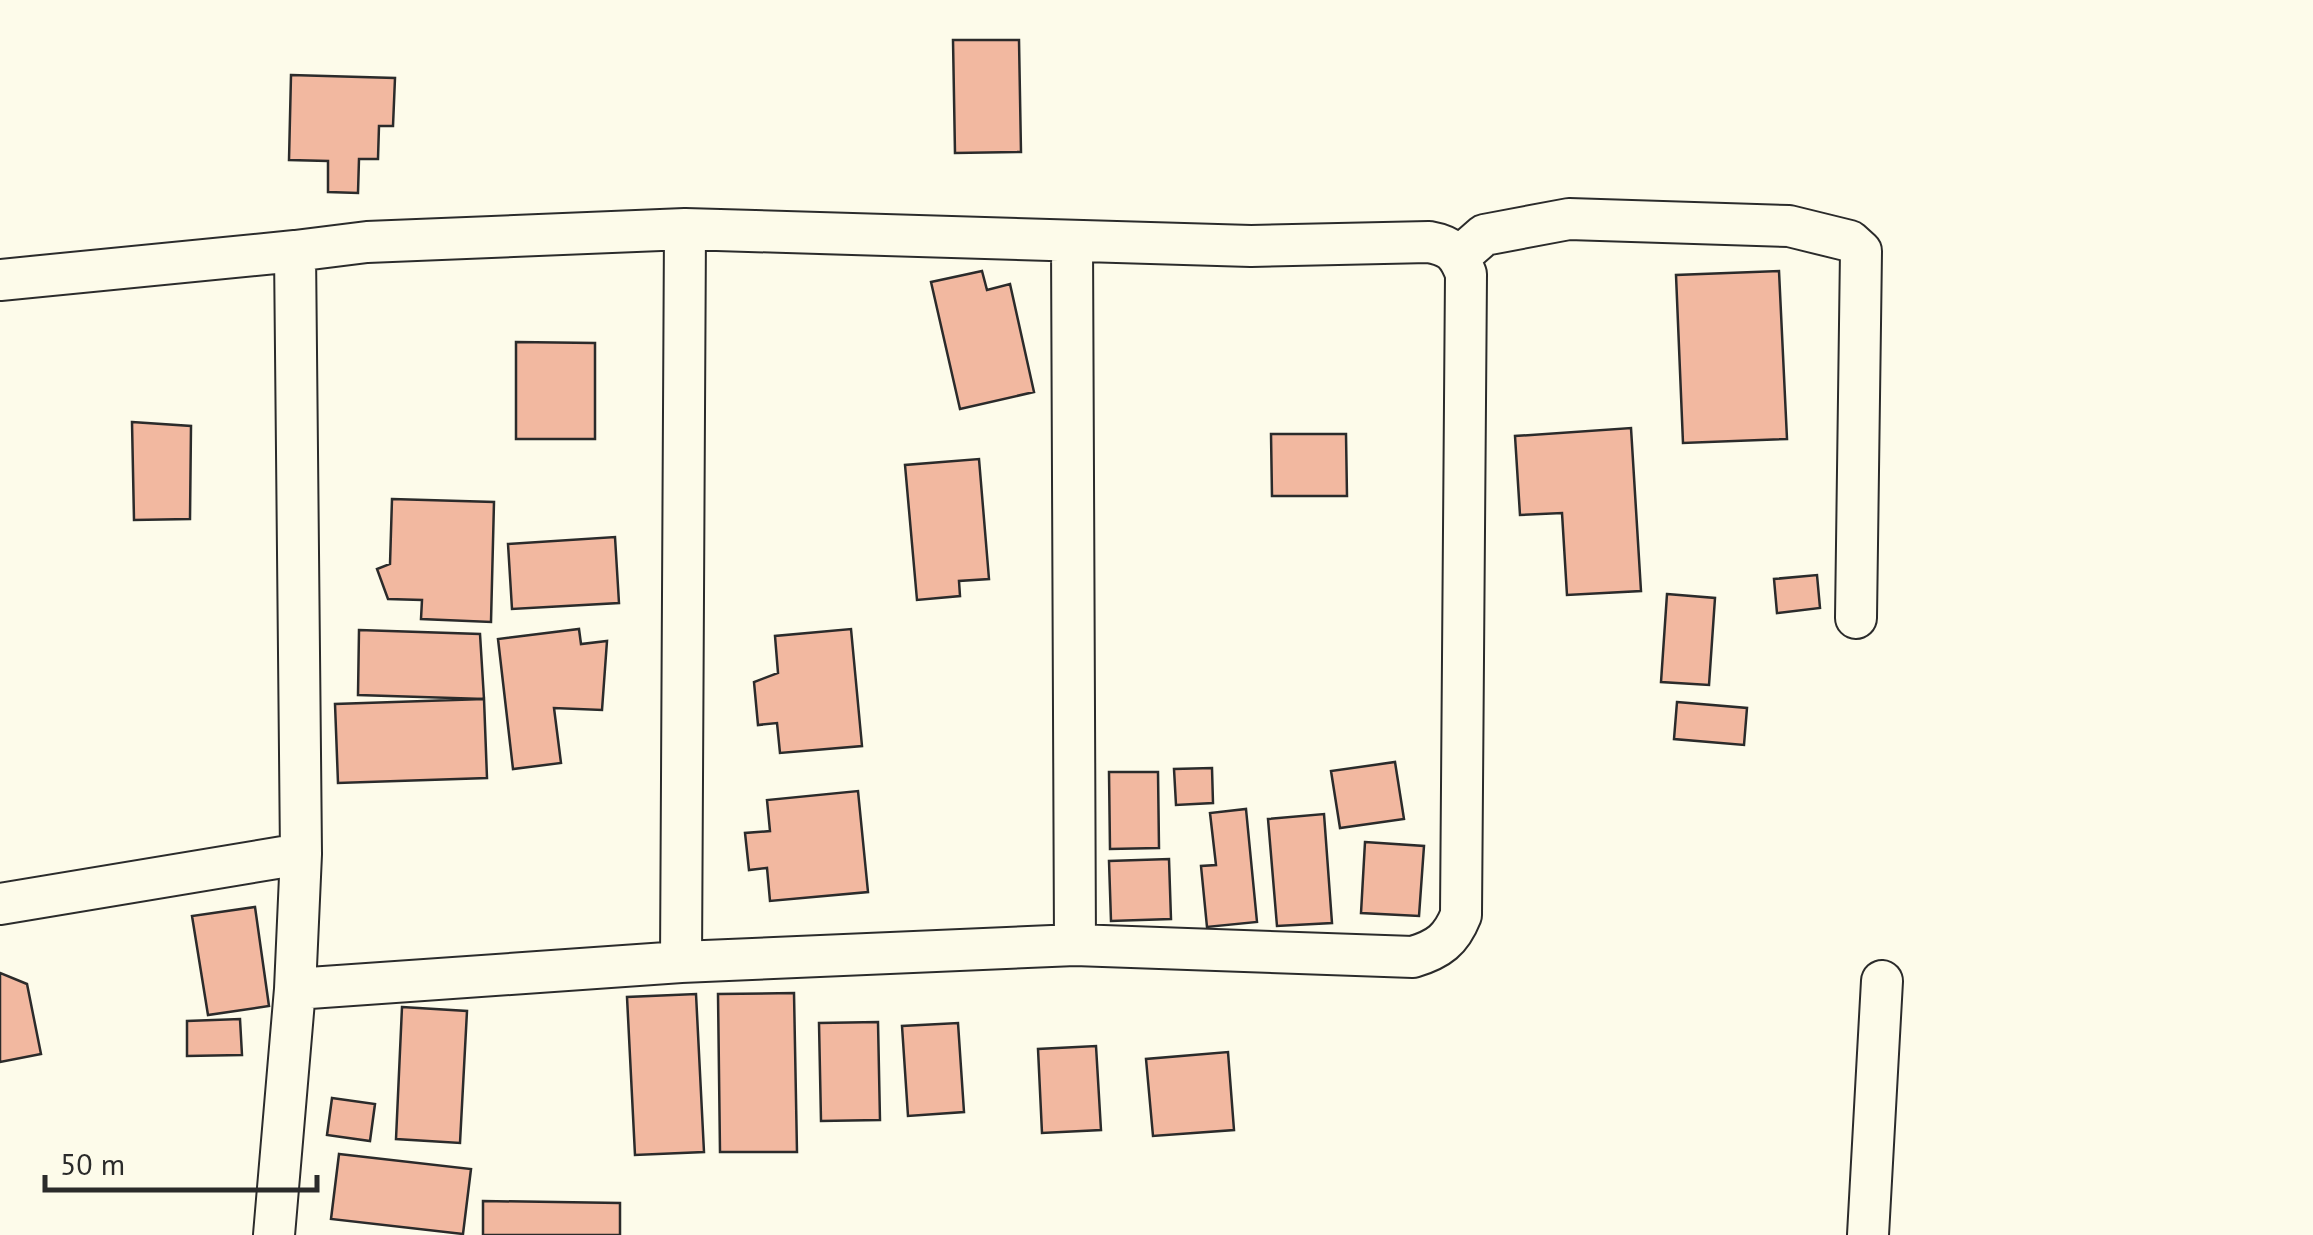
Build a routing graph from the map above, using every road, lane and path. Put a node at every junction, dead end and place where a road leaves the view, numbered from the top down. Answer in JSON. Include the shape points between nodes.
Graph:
{"nodes":[{"id":1,"x":685,"y":228,"type":"junction"},
{"id":2,"x":1072,"y":241,"type":"junction"},
{"id":3,"x":295,"y":251,"type":"junction"},
{"id":4,"x":1460,"y":256,"type":"junction"},
{"id":5,"x":0,"y":280,"type":"edge"},
{"id":6,"x":1856,"y":618,"type":"dead end"},
{"id":7,"x":301,"y":854,"type":"junction"},
{"id":8,"x":0,"y":904,"type":"edge"},
{"id":9,"x":1076,"y":944,"type":"junction"},
{"id":10,"x":681,"y":962,"type":"junction"},
{"id":11,"x":1882,"y":981,"type":"dead end"},
{"id":12,"x":295,"y":989,"type":"junction"},
{"id":13,"x":274,"y":1235,"type":"edge"},
{"id":14,"x":1868,"y":1235,"type":"edge"}],
"edges":[{"from":1,"to":2,"type":"street"},
{"from":1,"to":3,"type":"street"},
{"from":1,"to":10,"type":"street"},
{"from":2,"to":4,"type":"street","via":[[1429,242],[1448,245]]},
{"from":2,"to":9,"type":"street"},
{"from":3,"to":5,"type":"street"},
{"from":3,"to":7,"type":"street"},
{"from":4,"to":6,"type":"street","via":[[1484,235],[1569,219],[1789,226],[1850,241],[1861,252],[1862,267]]},
{"from":4,"to":9,"type":"street","via":[[1466,274],[1461,915],[1454,934],[1436,950],[1413,957]]},
{"from":7,"to":8,"type":"street"},
{"from":7,"to":12,"type":"street"},
{"from":9,"to":10,"type":"street"},
{"from":10,"to":12,"type":"street"},
{"from":11,"to":14,"type":"street"},
{"from":12,"to":13,"type":"street"}]}
